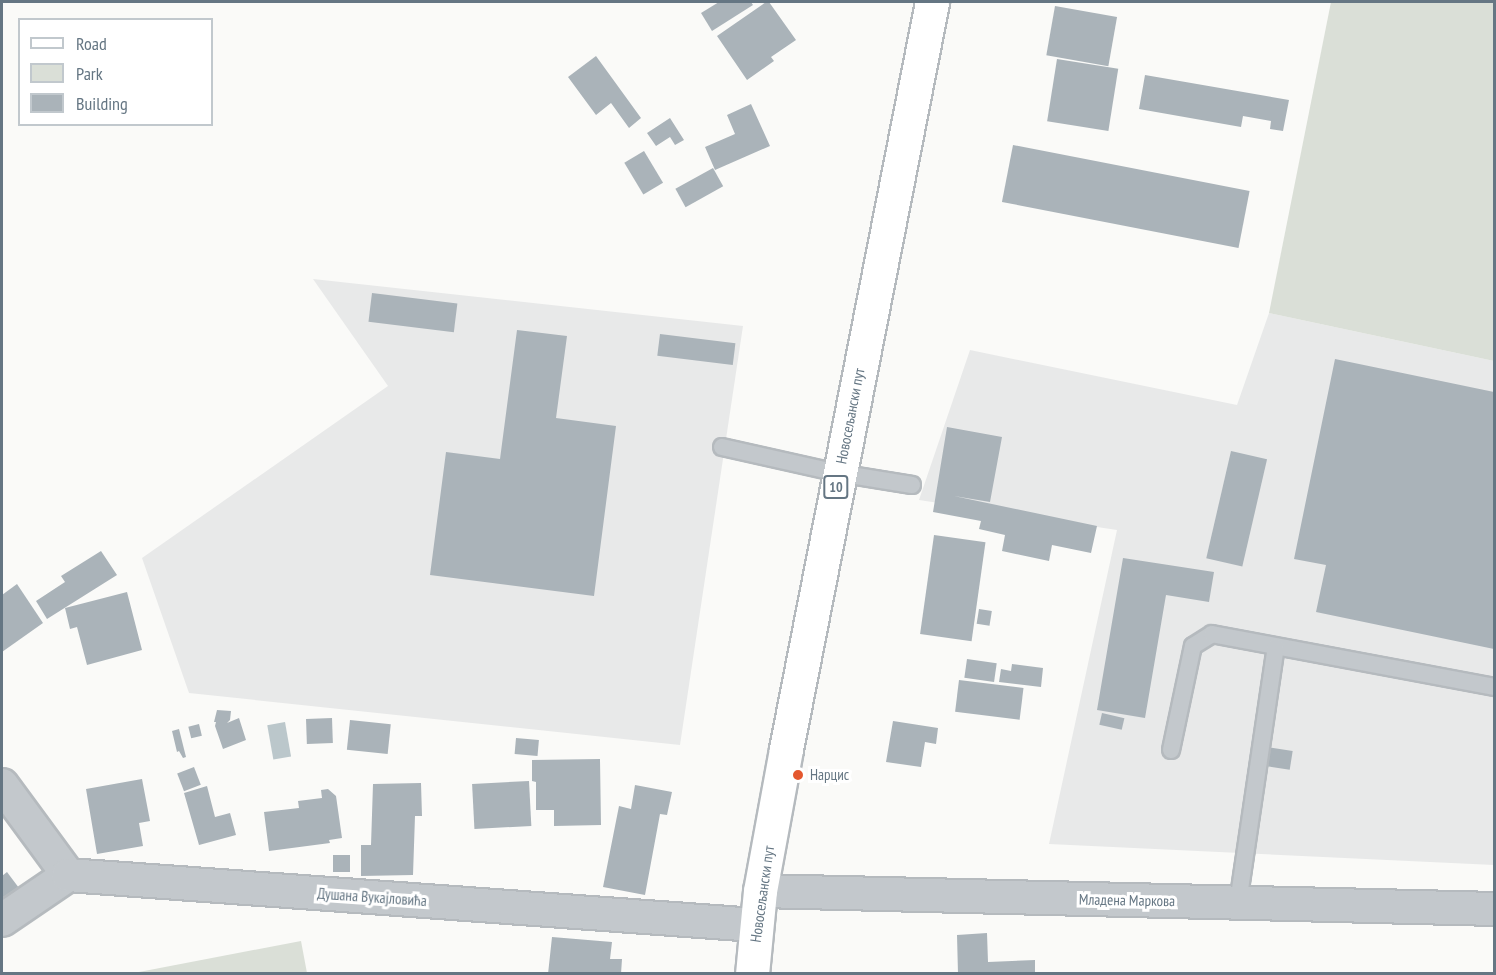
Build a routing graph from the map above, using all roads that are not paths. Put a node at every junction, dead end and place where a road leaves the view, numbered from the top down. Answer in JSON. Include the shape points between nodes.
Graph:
{"nodes":[{"id":1,"x":932,"y":2,"type":"edge"},
{"id":2,"x":722,"y":447,"type":"dead end"},
{"id":3,"x":838,"y":473,"type":"junction"},
{"id":4,"x":912,"y":485,"type":"dead end"},
{"id":5,"x":1276,"y":647,"type":"junction"},
{"id":6,"x":1494,"y":687,"type":"edge"},
{"id":7,"x":1171,"y":750,"type":"dead end"},
{"id":8,"x":2,"y":785,"type":"edge"},
{"id":9,"x":68,"y":875,"type":"junction"},
{"id":10,"x":760,"y":891,"type":"junction"},
{"id":11,"x":1238,"y":903,"type":"junction"},
{"id":12,"x":1494,"y":909,"type":"edge"},
{"id":13,"x":2,"y":920,"type":"edge"},
{"id":14,"x":756,"y":925,"type":"junction"},
{"id":15,"x":752,"y":974,"type":"edge"}],
"edges":[{"from":1,"to":3,"type":"main road","name":"Новосељански пут","number":"10"},
{"from":2,"to":3,"type":"lane"},
{"from":3,"to":4,"type":"lane"},
{"from":3,"to":10,"type":"main road","name":"Новосељански пут","number":"10"},
{"from":5,"to":6,"type":"lane"},
{"from":5,"to":7,"type":"lane","via":[[1212,634],[1193,646]]},
{"from":5,"to":11,"type":"lane"},
{"from":8,"to":9,"type":"street"},
{"from":9,"to":13,"type":"street"},
{"from":9,"to":14,"type":"street","name":"Душана Вукајловића"},
{"from":10,"to":11,"type":"street","name":"Младена Маркова"},
{"from":10,"to":14,"type":"main road","name":"Новосељански пут","number":"10"},
{"from":11,"to":12,"type":"street","name":"Младена Маркова"},
{"from":14,"to":15,"type":"main road","name":"Новосељански пут","number":"10"}]}
